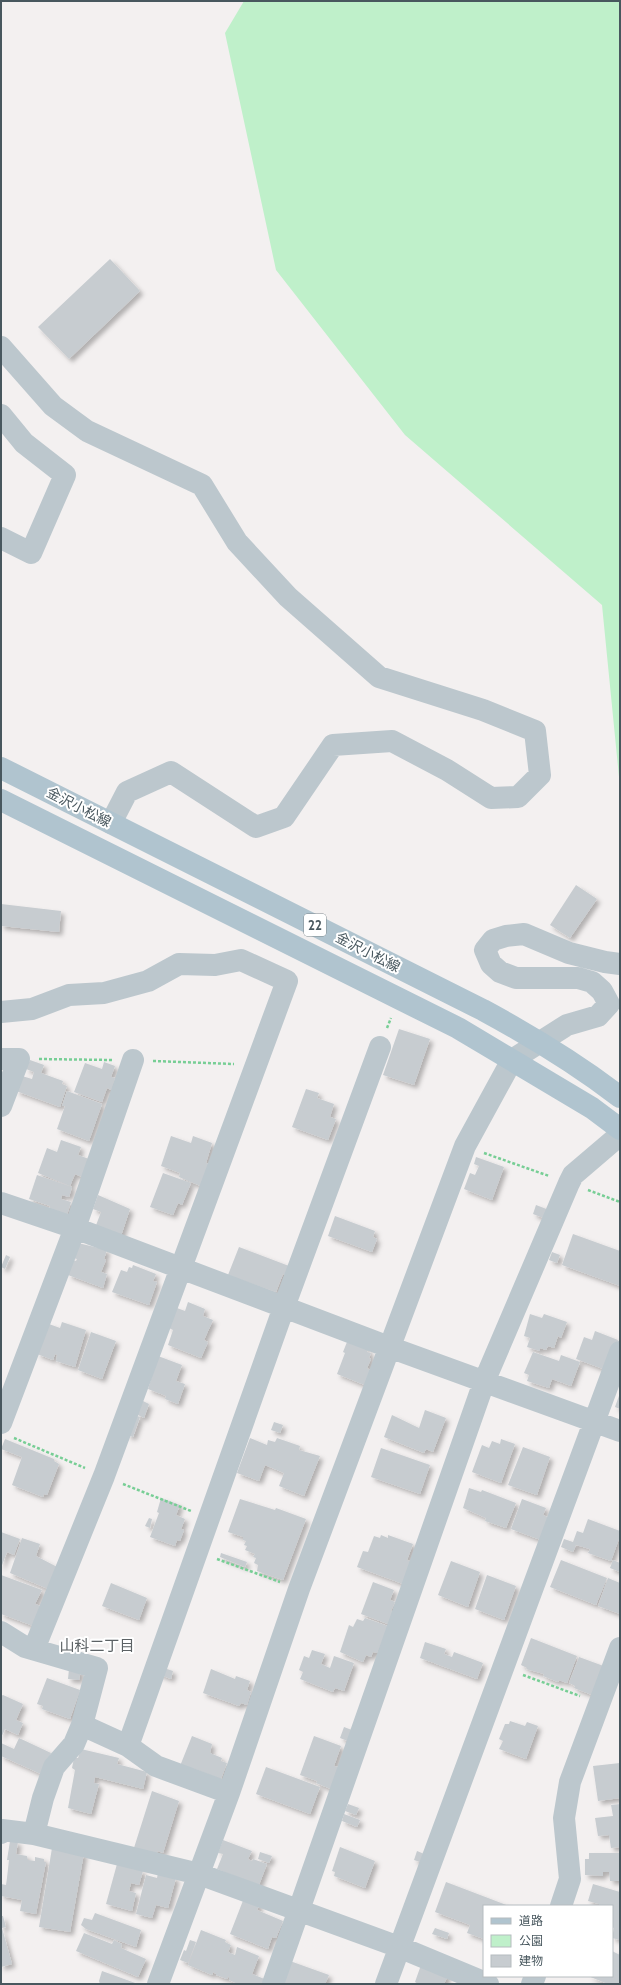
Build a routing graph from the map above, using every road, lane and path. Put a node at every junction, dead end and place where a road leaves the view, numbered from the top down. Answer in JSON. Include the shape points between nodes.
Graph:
{"nodes":[{"id":1,"x":1,"y":348,"type":"edge"},
{"id":2,"x":1,"y":415,"type":"edge"},
{"id":3,"x":1,"y":538,"type":"edge"},
{"id":4,"x":1,"y":768,"type":"edge"},
{"id":5,"x":1,"y":800,"type":"edge"},
{"id":6,"x":111,"y":823,"type":"junction"},
{"id":7,"x":620,"y":964,"type":"edge"},
{"id":8,"x":399,"y":997,"type":"junction"},
{"id":9,"x":1,"y":1012,"type":"edge"},
{"id":10,"x":540,"y":1041,"type":"junction"},
{"id":11,"x":380,"y":1047,"type":"joint"},
{"id":12,"x":1,"y":1059,"type":"edge"},
{"id":13,"x":133,"y":1060,"type":"dead end"},
{"id":14,"x":512,"y":1060,"type":"junction"},
{"id":15,"x":620,"y":1097,"type":"edge"},
{"id":16,"x":1,"y":1106,"type":"edge"},
{"id":17,"x":620,"y":1129,"type":"edge"},
{"id":18,"x":620,"y":1135,"type":"edge"},
{"id":19,"x":465,"y":1146,"type":"junction"},
{"id":20,"x":569,"y":1183,"type":"junction"},
{"id":21,"x":620,"y":1202,"type":"edge"},
{"id":22,"x":1,"y":1203,"type":"edge"},
{"id":23,"x":75,"y":1228,"type":"junction"},
{"id":24,"x":181,"y":1268,"type":"junction"},
{"id":25,"x":284,"y":1307,"type":"junction"},
{"id":26,"x":390,"y":1347,"type":"junction"},
{"id":27,"x":620,"y":1352,"type":"edge"},
{"id":28,"x":484,"y":1382,"type":"junction"},
{"id":29,"x":594,"y":1421,"type":"junction"},
{"id":30,"x":1,"y":1423,"type":"edge"},
{"id":31,"x":620,"y":1431,"type":"edge"},
{"id":32,"x":196,"y":1551,"type":"junction"},
{"id":33,"x":299,"y":1589,"type":"junction"},
{"id":34,"x":1,"y":1632,"type":"edge"},
{"id":35,"x":620,"y":1648,"type":"edge"},
{"id":36,"x":34,"y":1650,"type":"junction"},
{"id":37,"x":522,"y":1675,"type":"dead end"},
{"id":38,"x":599,"y":1704,"type":"junction"},
{"id":39,"x":82,"y":1725,"type":"junction"},
{"id":40,"x":128,"y":1746,"type":"junction"},
{"id":41,"x":229,"y":1793,"type":"junction"},
{"id":42,"x":1,"y":1831,"type":"edge"},
{"id":43,"x":34,"y":1834,"type":"junction"},
{"id":44,"x":199,"y":1874,"type":"junction"},
{"id":45,"x":561,"y":1905,"type":"edge"},
{"id":46,"x":300,"y":1911,"type":"junction"},
{"id":47,"x":399,"y":1947,"type":"junction"},
{"id":48,"x":158,"y":1984,"type":"edge"},
{"id":49,"x":273,"y":1984,"type":"edge"},
{"id":50,"x":386,"y":1984,"type":"edge"},
{"id":51,"x":488,"y":1984,"type":"edge"}],
"edges":[{"from":1,"to":6,"type":"street","via":[[53,406],[87,431],[202,485],[237,542],[282,592],[379,676],[484,710],[535,731],[540,775],[518,797],[491,798],[447,770],[392,741],[333,745],[284,817],[256,827],[171,772],[127,792]]},
{"from":2,"to":3,"type":"street","via":[[24,443],[65,475],[31,553]]},
{"from":4,"to":6,"type":"main road","name":"金沢小松線","number":"22"},
{"from":5,"to":8,"type":"main road","name":"金沢小松線","number":"22"},
{"from":6,"to":10,"type":"main road","name":"金沢小松線","number":"22"},
{"from":7,"to":10,"type":"street","via":[[569,953],[524,934],[493,940],[485,950],[491,964],[500,972],[516,978],[578,978],[592,982],[602,991],[609,1004],[598,1016],[567,1025]]},
{"from":8,"to":11,"type":"path"},
{"from":8,"to":14,"type":"main road","name":"金沢小松線","number":"22"},
{"from":9,"to":24,"type":"street","via":[[32,1009],[69,995],[104,993],[148,981],[179,964],[215,964],[241,960],[287,981]]},
{"from":10,"to":14,"type":"street"},
{"from":10,"to":15,"type":"main road","name":"金沢小松線","number":"22"},
{"from":11,"to":25,"type":"street"},
{"from":12,"to":16,"type":"street","via":[[19,1059]]},
{"from":13,"to":23,"type":"street"},
{"from":14,"to":17,"type":"main road","name":"金沢小松線","number":"22","via":[[592,1108]]},
{"from":14,"to":19,"type":"street"},
{"from":18,"to":20,"type":"street","via":[[573,1175]]},
{"from":19,"to":20,"type":"path"},
{"from":19,"to":26,"type":"street"},
{"from":20,"to":21,"type":"path"},
{"from":20,"to":28,"type":"street"},
{"from":22,"to":23,"type":"street"},
{"from":23,"to":24,"type":"street"},
{"from":23,"to":30,"type":"street"},
{"from":24,"to":25,"type":"street"},
{"from":24,"to":36,"type":"street","via":[[104,1476]]},
{"from":25,"to":26,"type":"street"},
{"from":25,"to":32,"type":"street"},
{"from":26,"to":28,"type":"street"},
{"from":26,"to":33,"type":"street"},
{"from":27,"to":29,"type":"street"},
{"from":28,"to":29,"type":"street"},
{"from":28,"to":46,"type":"street"},
{"from":29,"to":31,"type":"street"},
{"from":29,"to":47,"type":"street"},
{"from":32,"to":33,"type":"path"},
{"from":32,"to":40,"type":"street"},
{"from":33,"to":41,"type":"street"},
{"from":34,"to":36,"type":"street"},
{"from":35,"to":38,"type":"street"},
{"from":36,"to":39,"type":"street","via":[[97,1668]]},
{"from":37,"to":38,"type":"path"},
{"from":38,"to":45,"type":"street","via":[[570,1782],[564,1818],[570,1879]]},
{"from":39,"to":40,"type":"street"},
{"from":39,"to":43,"type":"street","via":[[74,1744],[54,1767]]},
{"from":40,"to":41,"type":"street","via":[[156,1766]]},
{"from":41,"to":44,"type":"street"},
{"from":42,"to":43,"type":"street"},
{"from":43,"to":44,"type":"street"},
{"from":44,"to":46,"type":"street"},
{"from":44,"to":48,"type":"street"},
{"from":46,"to":47,"type":"street"},
{"from":46,"to":49,"type":"street"},
{"from":47,"to":50,"type":"street"},
{"from":47,"to":51,"type":"street"}]}
